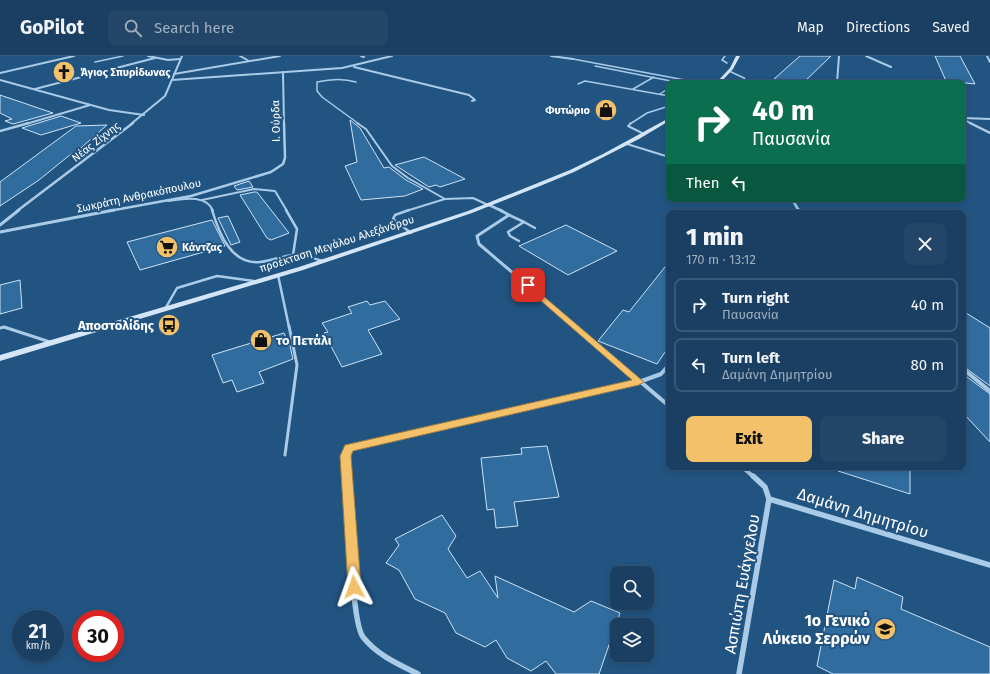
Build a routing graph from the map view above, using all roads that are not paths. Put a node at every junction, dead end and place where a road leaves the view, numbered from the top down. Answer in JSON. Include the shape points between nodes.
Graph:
{"nodes":[{"id":1,"x":74,"y":56,"type":"edge"},
{"id":2,"x":123,"y":56,"type":"edge"},
{"id":3,"x":148,"y":56,"type":"edge"},
{"id":4,"x":182,"y":56,"type":"edge"},
{"id":5,"x":240,"y":56,"type":"edge"},
{"id":6,"x":280,"y":56,"type":"edge"},
{"id":7,"x":392,"y":56,"type":"edge"},
{"id":8,"x":551,"y":56,"type":"edge"},
{"id":9,"x":725,"y":56,"type":"edge"},
{"id":10,"x":738,"y":56,"type":"edge"},
{"id":11,"x":839,"y":56,"type":"edge"},
{"id":12,"x":866,"y":56,"type":"edge"},
{"id":13,"x":987,"y":56,"type":"edge"},
{"id":14,"x":155,"y":58,"type":"junction"},
{"id":15,"x":180,"y":59,"type":"junction"},
{"id":16,"x":573,"y":59,"type":"joint"},
{"id":17,"x":250,"y":61,"type":"junction"},
{"id":18,"x":95,"y":62,"type":"dead end"},
{"id":19,"x":990,"y":62,"type":"edge"},
{"id":20,"x":727,"y":63,"type":"dead end"},
{"id":21,"x":352,"y":66,"type":"junction"},
{"id":22,"x":595,"y":66,"type":"dead end"},
{"id":23,"x":891,"y":67,"type":"dead end"},
{"id":24,"x":729,"y":71,"type":"junction"},
{"id":25,"x":283,"y":72,"type":"junction"},
{"id":26,"x":0,"y":73,"type":"edge"},
{"id":27,"x":174,"y":74,"type":"junction"},
{"id":28,"x":654,"y":77,"type":"junction"},
{"id":29,"x":0,"y":80,"type":"edge"},
{"id":30,"x":172,"y":80,"type":"junction"},
{"id":31,"x":666,"y":80,"type":"edge"},
{"id":32,"x":686,"y":80,"type":"edge"},
{"id":33,"x":721,"y":80,"type":"edge"},
{"id":34,"x":746,"y":80,"type":"edge"},
{"id":35,"x":837,"y":80,"type":"edge"},
{"id":36,"x":356,"y":82,"type":"dead end"},
{"id":37,"x":578,"y":84,"type":"dead end"},
{"id":38,"x":633,"y":89,"type":"junction"},
{"id":39,"x":34,"y":90,"type":"junction"},
{"id":40,"x":666,"y":90,"type":"edge"},
{"id":41,"x":660,"y":94,"type":"junction"},
{"id":42,"x":666,"y":95,"type":"edge"},
{"id":43,"x":472,"y":101,"type":"dead end"},
{"id":44,"x":90,"y":105,"type":"junction"},
{"id":45,"x":666,"y":107,"type":"edge"},
{"id":46,"x":144,"y":115,"type":"junction"},
{"id":47,"x":966,"y":118,"type":"edge"},
{"id":48,"x":990,"y":119,"type":"edge"},
{"id":49,"x":966,"y":120,"type":"edge"},
{"id":50,"x":666,"y":121,"type":"edge"},
{"id":51,"x":0,"y":131,"type":"edge"},
{"id":52,"x":990,"y":133,"type":"edge"},
{"id":53,"x":644,"y":134,"type":"junction"},
{"id":54,"x":627,"y":144,"type":"junction"},
{"id":55,"x":666,"y":156,"type":"edge"},
{"id":56,"x":279,"y":168,"type":"joint"},
{"id":57,"x":445,"y":198,"type":"junction"},
{"id":58,"x":202,"y":200,"type":"junction"},
{"id":59,"x":168,"y":201,"type":"junction"},
{"id":60,"x":489,"y":205,"type":"junction"},
{"id":61,"x":509,"y":215,"type":"junction"},
{"id":62,"x":524,"y":222,"type":"junction"},
{"id":63,"x":0,"y":225,"type":"edge"},
{"id":64,"x":535,"y":228,"type":"dead end"},
{"id":65,"x":0,"y":232,"type":"edge"},
{"id":66,"x":411,"y":233,"type":"junction"},
{"id":67,"x":519,"y":241,"type":"dead end"},
{"id":68,"x":292,"y":255,"type":"junction"},
{"id":69,"x":323,"y":262,"type":"junction"},
{"id":70,"x":278,"y":275,"type":"junction"},
{"id":71,"x":256,"y":282,"type":"junction"},
{"id":72,"x":165,"y":309,"type":"junction"},
{"id":73,"x":0,"y":328,"type":"edge"},
{"id":74,"x":54,"y":342,"type":"junction"},
{"id":75,"x":0,"y":358,"type":"edge"},
{"id":76,"x":666,"y":368,"type":"edge"},
{"id":77,"x":966,"y":371,"type":"edge"},
{"id":78,"x":639,"y":382,"type":"junction"},
{"id":79,"x":990,"y":391,"type":"edge"},
{"id":80,"x":666,"y":404,"type":"edge"},
{"id":81,"x":285,"y":455,"type":"dead end"},
{"id":82,"x":745,"y":470,"type":"edge"},
{"id":83,"x":770,"y":499,"type":"junction"},
{"id":84,"x":990,"y":565,"type":"edge"},
{"id":85,"x":418,"y":674,"type":"edge"},
{"id":86,"x":739,"y":674,"type":"edge"}],
"edges":[{"from":1,"to":26,"type":"street"},
{"from":2,"to":18,"type":"lane"},
{"from":3,"to":14,"type":"street"},
{"from":4,"to":15,"type":"street","name":"Νέας Ζίχνης"},
{"from":5,"to":17,"type":"street"},
{"from":6,"to":17,"type":"street"},
{"from":7,"to":21,"type":"street"},
{"from":8,"to":16,"type":"street"},
{"from":9,"to":20,"type":"lane","via":[[722,60]]},
{"from":10,"to":24,"type":"main road"},
{"from":11,"to":35,"type":"street"},
{"from":12,"to":23,"type":"street"},
{"from":13,"to":19,"type":"street"},
{"from":14,"to":15,"type":"street"},
{"from":14,"to":39,"type":"street"},
{"from":15,"to":27,"type":"street","name":"Νέας Ζίχνης"},
{"from":16,"to":32,"type":"lane"},
{"from":17,"to":27,"type":"street"},
{"from":21,"to":25,"type":"street"},
{"from":21,"to":43,"type":"street","via":[[469,95],[475,100]]},
{"from":22,"to":28,"type":"lane"},
{"from":24,"to":33,"type":"main road"},
{"from":24,"to":34,"type":"lane"},
{"from":25,"to":30,"type":"street"},
{"from":25,"to":56,"type":"street","name":"Ι. Ούρδα","via":[[285,158]]},
{"from":27,"to":30,"type":"street","name":"Νέας Ζίχνης"},
{"from":28,"to":31,"type":"lane"},
{"from":28,"to":38,"type":"lane"},
{"from":29,"to":39,"type":"street"},
{"from":30,"to":46,"type":"street","name":"Νέας Ζίχνης","via":[[163,99]]},
{"from":36,"to":57,"type":"lane","via":[[348,79],[327,79],[317,82],[316,91],[366,129],[392,166],[408,178]]},
{"from":37,"to":38,"type":"lane","via":[[585,81]]},
{"from":38,"to":41,"type":"lane"},
{"from":39,"to":44,"type":"street"},
{"from":40,"to":41,"type":"lane"},
{"from":41,"to":42,"type":"lane"},
{"from":44,"to":46,"type":"street"},
{"from":44,"to":51,"type":"street"},
{"from":45,"to":53,"type":"lane","via":[[650,112],[628,126]]},
{"from":46,"to":63,"type":"street","name":"Νέας Ζίχνης"},
{"from":47,"to":48,"type":"street"},
{"from":49,"to":52,"type":"street"},
{"from":50,"to":53,"type":"main road","name":"προέκταση Μεγάλου Αλεξάνδρου"},
{"from":53,"to":54,"type":"main road","name":"προέκταση Μεγάλου Αλεξάνδρου"},
{"from":54,"to":55,"type":"lane"},
{"from":54,"to":60,"type":"main road","name":"προέκταση Μεγάλου Αλεξάνδρου","via":[[567,173]]},
{"from":56,"to":59,"type":"street","name":"Σωκράτη Ανθρακόπουλου"},
{"from":57,"to":60,"type":"lane","via":[[470,197]]},
{"from":57,"to":66,"type":"lane","via":[[393,217],[394,221]]},
{"from":58,"to":59,"type":"lane"},
{"from":58,"to":68,"type":"lane","via":[[208,203],[215,215],[216,225],[242,260],[254,263]]},
{"from":58,"to":68,"type":"lane","via":[[254,189],[275,191],[297,229]]},
{"from":59,"to":65,"type":"street","name":"Σωκράτη Ανθρακόπουλου"},
{"from":60,"to":61,"type":"street"},
{"from":60,"to":66,"type":"main road","name":"προέκταση Μεγάλου Αλεξάνδρου"},
{"from":61,"to":62,"type":"lane"},
{"from":61,"to":78,"type":"street","via":[[477,236],[479,244]]},
{"from":62,"to":64,"type":"lane"},
{"from":62,"to":67,"type":"lane","via":[[508,232]]},
{"from":66,"to":69,"type":"main road","name":"προέκταση Μεγάλου Αλεξάνδρου"},
{"from":68,"to":69,"type":"lane"},
{"from":69,"to":70,"type":"main road","name":"προέκταση Μεγάλου Αλεξάνδρου"},
{"from":70,"to":71,"type":"main road","name":"προέκταση Μεγάλου Αλεξάνδρου"},
{"from":70,"to":81,"type":"lane","via":[[297,365]]},
{"from":71,"to":72,"type":"main road","name":"προέκταση Μεγάλου Αλεξάνδρου"},
{"from":71,"to":72,"type":"lane","via":[[217,276],[177,288]]},
{"from":72,"to":74,"type":"main road","name":"προέκταση Μεγάλου Αλεξάνδρου"},
{"from":73,"to":74,"type":"lane"},
{"from":74,"to":75,"type":"main road","name":"προέκταση Μεγάλου Αλεξάνδρου"},
{"from":76,"to":78,"type":"street","via":[[661,374]]},
{"from":77,"to":79,"type":"street"},
{"from":78,"to":80,"type":"street"},
{"from":78,"to":85,"type":"street","via":[[349,448],[346,456],[355,602],[362,636],[380,654]]},
{"from":82,"to":83,"type":"street","via":[[765,487]]},
{"from":83,"to":84,"type":"street","name":"Δαμάνη Δημητρίου"},
{"from":83,"to":86,"type":"street","name":"Ασπιώτη Ευάγγελου"}]}
